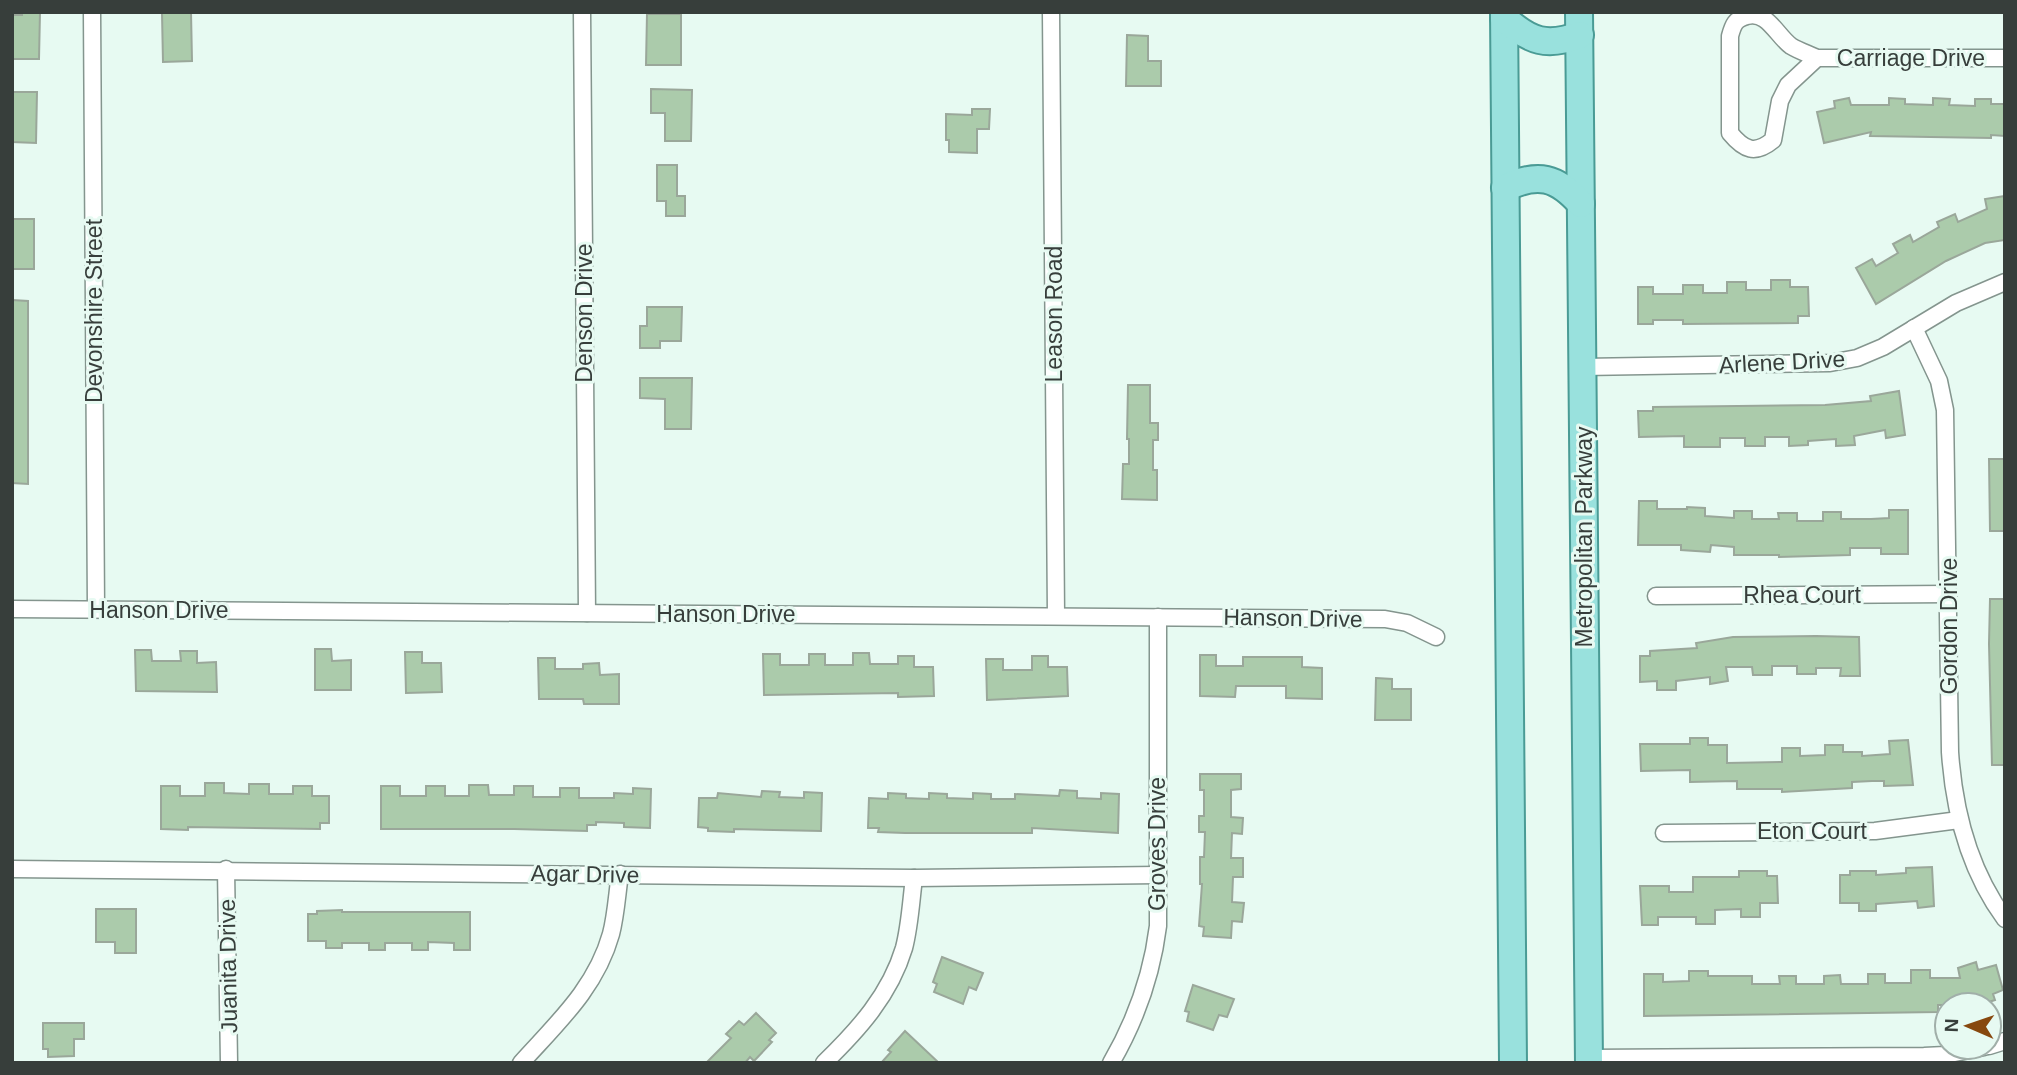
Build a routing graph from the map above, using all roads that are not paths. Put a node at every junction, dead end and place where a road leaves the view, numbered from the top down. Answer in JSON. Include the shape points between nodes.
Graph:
{"nodes":[{"id":1,"x":92,"y":12,"type":"edge"},
{"id":2,"x":582,"y":12,"type":"edge"},
{"id":3,"x":1051,"y":12,"type":"edge"},
{"id":4,"x":1504,"y":15,"type":"edge"},
{"id":5,"x":1580,"y":23,"type":"edge"},
{"id":6,"x":1817,"y":58,"type":"junction"},
{"id":7,"x":2005,"y":58,"type":"edge"},
{"id":8,"x":1505,"y":188,"type":"junction"},
{"id":9,"x":1581,"y":204,"type":"junction"},
{"id":10,"x":2005,"y":282,"type":"edge"},
{"id":11,"x":1914,"y":328,"type":"junction"},
{"id":12,"x":1583,"y":368,"type":"junction"},
{"id":13,"x":1949,"y":594,"type":"junction"},
{"id":14,"x":1656,"y":596,"type":"dead end"},
{"id":15,"x":12,"y":609,"type":"edge"},
{"id":16,"x":96,"y":610,"type":"junction"},
{"id":17,"x":587,"y":613,"type":"junction"},
{"id":18,"x":1056,"y":616,"type":"junction"},
{"id":19,"x":1158,"y":617,"type":"junction"},
{"id":20,"x":1436,"y":636,"type":"dead end"},
{"id":21,"x":1959,"y":820,"type":"junction"},
{"id":22,"x":1664,"y":833,"type":"dead end"},
{"id":23,"x":12,"y":869,"type":"edge"},
{"id":24,"x":226,"y":869,"type":"junction"},
{"id":25,"x":620,"y":874,"type":"junction"},
{"id":26,"x":1158,"y":875,"type":"junction"},
{"id":27,"x":914,"y":878,"type":"junction"},
{"id":28,"x":2005,"y":919,"type":"edge"},
{"id":29,"x":1933,"y":1059,"type":"edge"},
{"id":30,"x":1589,"y":1061,"type":"edge"},
{"id":31,"x":229,"y":1063,"type":"edge"},
{"id":32,"x":521,"y":1063,"type":"edge"},
{"id":33,"x":824,"y":1063,"type":"edge"},
{"id":34,"x":1111,"y":1063,"type":"edge"},
{"id":35,"x":1513,"y":1063,"type":"edge"}],
"edges":[{"from":1,"to":16,"type":"street","name":"Devonshire Street"},
{"from":2,"to":17,"type":"street","name":"Denson Drive"},
{"from":3,"to":18,"type":"street","name":"Leason Road"},
{"from":4,"to":5,"type":"main road","via":[[1516,29],[1540,41],[1564,40]]},
{"from":4,"to":8,"type":"main road"},
{"from":5,"to":9,"type":"main road","name":"Metropolitan Parkway"},
{"from":6,"to":6,"type":"street","name":"Carriage Drive","via":[[1791,46],[1754,14],[1733,24],[1730,133],[1740,145],[1763,148],[1773,140],[1780,101],[1788,85]]},
{"from":6,"to":7,"type":"street","name":"Carriage Drive"},
{"from":8,"to":9,"type":"main road","via":[[1542,178],[1556,182]]},
{"from":8,"to":35,"type":"main road"},
{"from":9,"to":12,"type":"main road","name":"Metropolitan Parkway"},
{"from":10,"to":11,"type":"street","name":"Arlene Drive"},
{"from":11,"to":12,"type":"street","name":"Arlene Drive","via":[[1857,358],[1830,363]]},
{"from":11,"to":13,"type":"street","name":"Gordon Drive","via":[[1939,381],[1945,410]]},
{"from":12,"to":30,"type":"main road","name":"Metropolitan Parkway"},
{"from":13,"to":14,"type":"street","name":"Rhea Court"},
{"from":13,"to":21,"type":"street","name":"Gordon Drive","via":[[1950,752]]},
{"from":15,"to":16,"type":"street","name":"Hanson Drive"},
{"from":16,"to":17,"type":"street","name":"Hanson Drive"},
{"from":17,"to":18,"type":"street","name":"Hanson Drive"},
{"from":18,"to":19,"type":"street","name":"Hanson Drive"},
{"from":19,"to":20,"type":"street","name":"Hanson Drive","via":[[1385,619]]},
{"from":19,"to":26,"type":"street","name":"Groves Drive"},
{"from":21,"to":22,"type":"street","name":"Eton Court","via":[[1875,831]]},
{"from":21,"to":28,"type":"street","name":"Gordon Drive","via":[[1979,875]]},
{"from":23,"to":24,"type":"street","name":"Agar Drive"},
{"from":24,"to":25,"type":"street","name":"Agar Drive"},
{"from":24,"to":31,"type":"street","name":"Juanita Drive"},
{"from":25,"to":27,"type":"street","name":"Agar Drive"},
{"from":25,"to":32,"type":"street","via":[[602,959],[571,1010]]},
{"from":26,"to":27,"type":"street","name":"Agar Drive"},
{"from":26,"to":34,"type":"street","name":"Groves Drive","via":[[1158,926],[1150,970],[1130,1028]]},
{"from":27,"to":33,"type":"street","via":[[897,969],[869,1015]]},
{"from":29,"to":30,"type":"street"}]}
